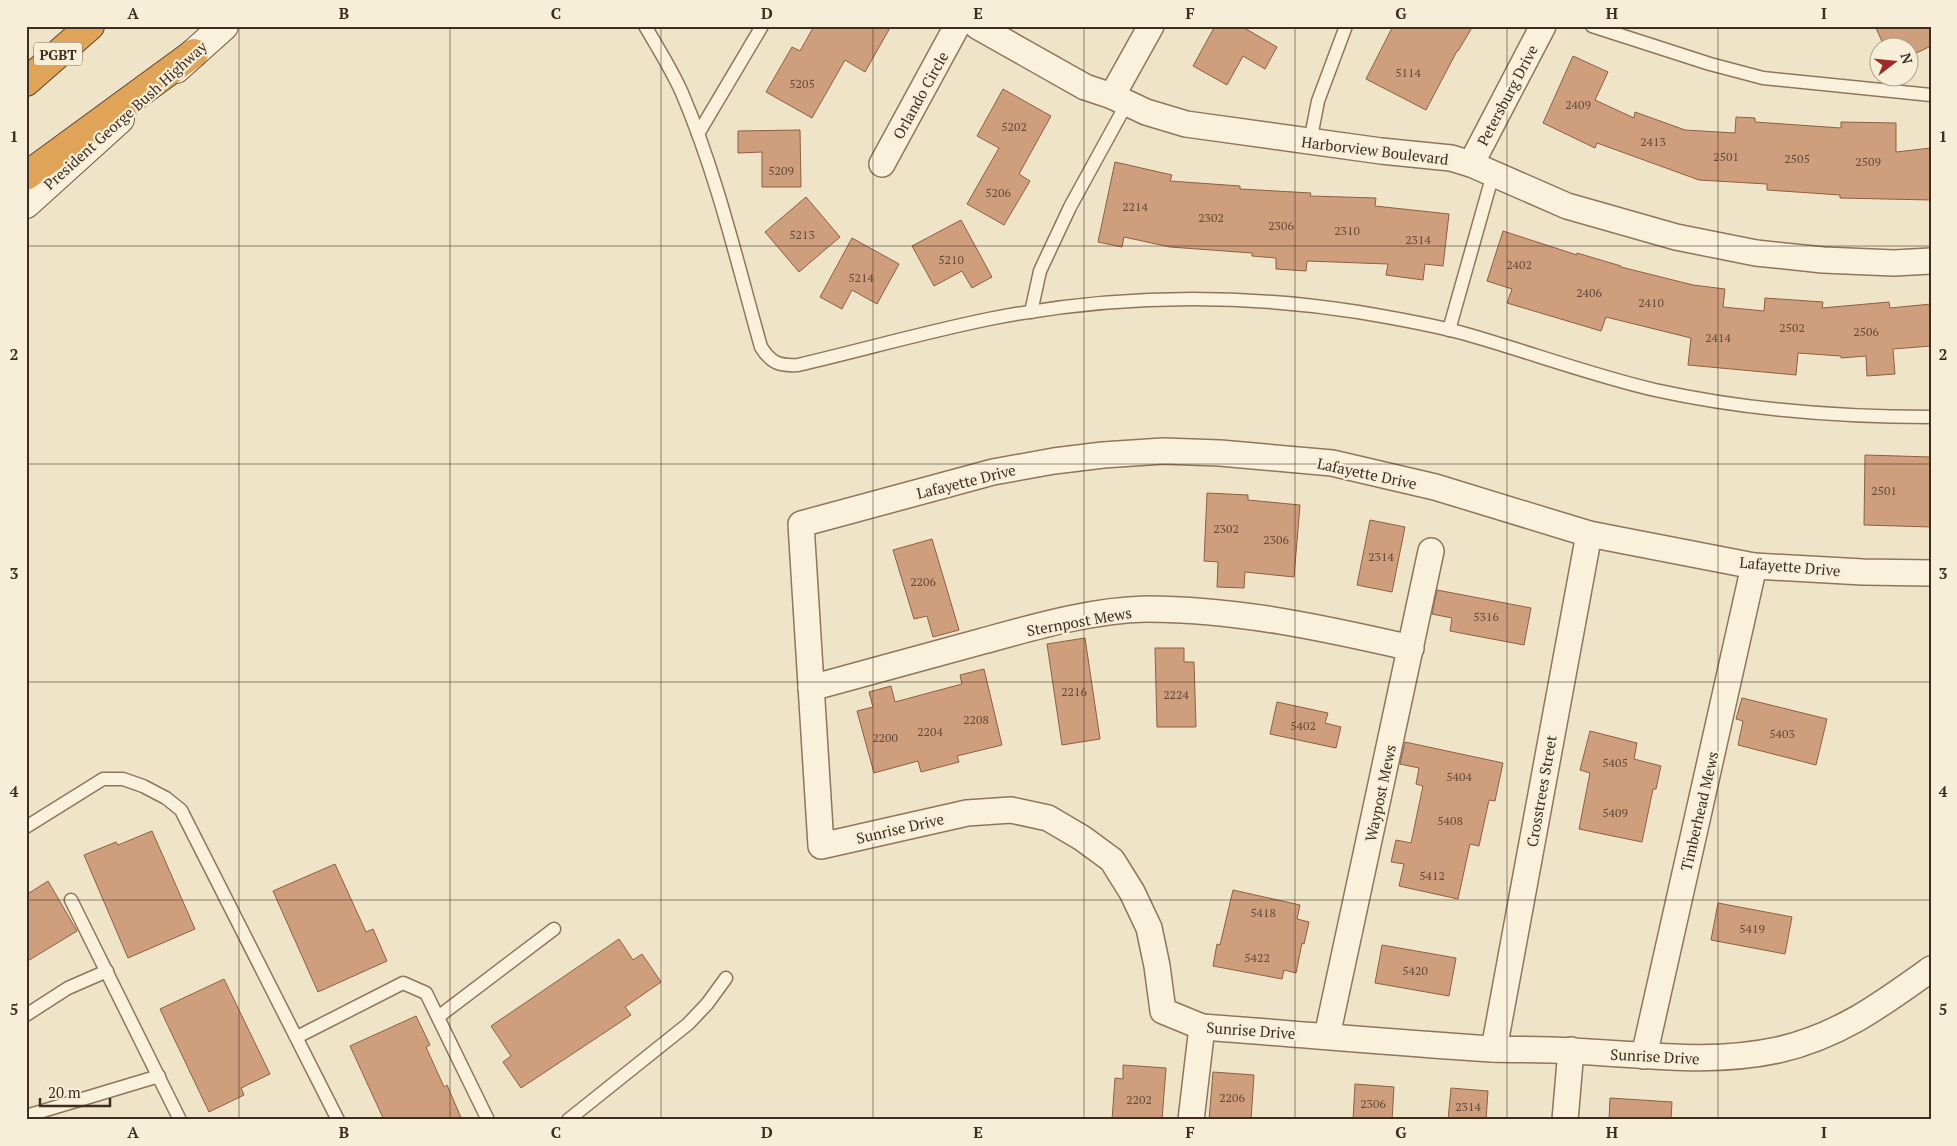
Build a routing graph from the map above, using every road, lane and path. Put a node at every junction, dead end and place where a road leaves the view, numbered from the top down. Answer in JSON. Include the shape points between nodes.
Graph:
{"nodes":[{"id":1,"x":90,"y":26,"type":"edge"},
{"id":2,"x":224,"y":26,"type":"edge"},
{"id":3,"x":645,"y":26,"type":"edge"},
{"id":4,"x":762,"y":26,"type":"edge"},
{"id":5,"x":958,"y":26,"type":"edge"},
{"id":6,"x":977,"y":26,"type":"edge"},
{"id":7,"x":1151,"y":26,"type":"edge"},
{"id":8,"x":1346,"y":26,"type":"edge"},
{"id":9,"x":1543,"y":26,"type":"edge"},
{"id":10,"x":1592,"y":26,"type":"edge"},
{"id":11,"x":194,"y":53,"type":"junction"},
{"id":12,"x":26,"y":82,"type":"edge"},
{"id":13,"x":1931,"y":95,"type":"edge"},
{"id":14,"x":1119,"y":99,"type":"junction"},
{"id":15,"x":698,"y":134,"type":"junction"},
{"id":16,"x":1310,"y":142,"type":"junction"},
{"id":17,"x":882,"y":164,"type":"dead end"},
{"id":18,"x":1471,"y":164,"type":"junction"},
{"id":19,"x":1494,"y":174,"type":"junction"},
{"id":20,"x":26,"y":176,"type":"edge"},
{"id":21,"x":26,"y":204,"type":"edge"},
{"id":22,"x":1931,"y":261,"type":"edge"},
{"id":23,"x":1031,"y":312,"type":"junction"},
{"id":24,"x":1449,"y":330,"type":"junction"},
{"id":25,"x":1931,"y":416,"type":"edge"},
{"id":26,"x":802,"y":524,"type":"joint"},
{"id":27,"x":1589,"y":534,"type":"junction"},
{"id":28,"x":1431,"y":551,"type":"dead end"},
{"id":29,"x":1754,"y":566,"type":"junction"},
{"id":30,"x":1931,"y":573,"type":"edge"},
{"id":31,"x":1411,"y":648,"type":"junction"},
{"id":32,"x":811,"y":688,"type":"junction"},
{"id":33,"x":26,"y":827,"type":"edge"},
{"id":34,"x":71,"y":900,"type":"dead end"},
{"id":35,"x":554,"y":930,"type":"dead end"},
{"id":36,"x":1931,"y":969,"type":"edge"},
{"id":37,"x":107,"y":971,"type":"junction"},
{"id":38,"x":726,"y":978,"type":"dead end"},
{"id":39,"x":26,"y":1015,"type":"edge"},
{"id":40,"x":438,"y":1017,"type":"junction"},
{"id":41,"x":1202,"y":1027,"type":"junction"},
{"id":42,"x":1327,"y":1036,"type":"junction"},
{"id":43,"x":297,"y":1037,"type":"junction"},
{"id":44,"x":1494,"y":1049,"type":"junction"},
{"id":45,"x":1570,"y":1050,"type":"junction"},
{"id":46,"x":1644,"y":1056,"type":"junction"},
{"id":47,"x":159,"y":1076,"type":"junction"},
{"id":48,"x":26,"y":1116,"type":"edge"},
{"id":49,"x":180,"y":1120,"type":"edge"},
{"id":50,"x":338,"y":1120,"type":"edge"},
{"id":51,"x":488,"y":1120,"type":"edge"},
{"id":52,"x":568,"y":1120,"type":"edge"},
{"id":53,"x":1191,"y":1120,"type":"edge"},
{"id":54,"x":1565,"y":1120,"type":"edge"}],
"edges":[{"from":1,"to":12,"type":"highway","number":"PGBT"},
{"from":2,"to":11,"type":"street","name":"President George Bush Highway"},
{"from":3,"to":15,"type":"lane","via":[[681,91]]},
{"from":4,"to":15,"type":"lane"},
{"from":5,"to":17,"type":"street","name":"Orlando Circle"},
{"from":6,"to":14,"type":"street","name":"Harborview Boulevard","via":[[1085,87]]},
{"from":7,"to":14,"type":"street"},
{"from":8,"to":16,"type":"lane","via":[[1321,94]]},
{"from":9,"to":18,"type":"street","name":"Petersburg Drive"},
{"from":10,"to":13,"type":"lane","via":[[1763,78]]},
{"from":11,"to":20,"type":"highway"},
{"from":11,"to":21,"type":"street","name":"President George Bush Highway"},
{"from":14,"to":16,"type":"street","name":"Harborview Boulevard","via":[[1146,112],[1186,124]]},
{"from":14,"to":23,"type":"lane","via":[[1040,271]]},
{"from":15,"to":23,"type":"lane","via":[[721,201],[761,347],[774,362],[784,366],[798,365],[988,319]]},
{"from":16,"to":18,"type":"street","name":"Harborview Boulevard","via":[[1451,158]]},
{"from":18,"to":19,"type":"street","name":"Harborview Boulevard"},
{"from":19,"to":22,"type":"street","name":"Harborview Boulevard","via":[[1567,206],[1676,237],[1756,253],[1823,260]]},
{"from":19,"to":24,"type":"lane"},
{"from":23,"to":24,"type":"lane","via":[[1089,304],[1208,299],[1303,305]]},
{"from":24,"to":25,"type":"lane","via":[[1654,390],[1816,413]]},
{"from":26,"to":27,"type":"street","name":"Lafayette Drive","via":[[993,472],[1103,455],[1162,452],[1281,457],[1332,463],[1435,487]]},
{"from":26,"to":32,"type":"street","name":"Sunrise Drive"},
{"from":27,"to":29,"type":"street","name":"Lafayette Drive"},
{"from":27,"to":44,"type":"street","name":"Crosstrees Street"},
{"from":28,"to":31,"type":"street","name":"Waypost Mews"},
{"from":29,"to":30,"type":"street","name":"Lafayette Drive"},
{"from":29,"to":46,"type":"street","name":"Timberhead Mews"},
{"from":31,"to":32,"type":"street","name":"Sternpost Mews","via":[[1313,626],[1217,613],[1145,609],[1090,615],[1023,630]]},
{"from":31,"to":42,"type":"street","name":"Waypost Mews"},
{"from":32,"to":41,"type":"street","name":"Sunrise Drive","via":[[821,846],[967,813],[1011,810],[1048,818],[1112,860],[1149,928],[1163,1011]]},
{"from":33,"to":43,"type":"lane","via":[[104,779],[123,778],[166,798],[181,810]]},
{"from":34,"to":37,"type":"lane"},
{"from":35,"to":40,"type":"lane"},
{"from":36,"to":46,"type":"street","name":"Sunrise Drive","via":[[1862,1017],[1823,1036],[1779,1050],[1732,1058]]},
{"from":37,"to":39,"type":"lane","via":[[68,988]]},
{"from":37,"to":47,"type":"lane"},
{"from":38,"to":52,"type":"lane","via":[[688,1024]]},
{"from":40,"to":43,"type":"lane","via":[[426,993],[403,983]]},
{"from":40,"to":51,"type":"lane"},
{"from":41,"to":42,"type":"street","name":"Sunrise Drive"},
{"from":41,"to":53,"type":"street"},
{"from":42,"to":44,"type":"street","name":"Sunrise Drive"},
{"from":43,"to":50,"type":"lane"},
{"from":44,"to":45,"type":"street","name":"Sunrise Drive"},
{"from":45,"to":46,"type":"street","name":"Sunrise Drive"},
{"from":45,"to":54,"type":"street"},
{"from":47,"to":48,"type":"lane"},
{"from":47,"to":49,"type":"lane"}]}
